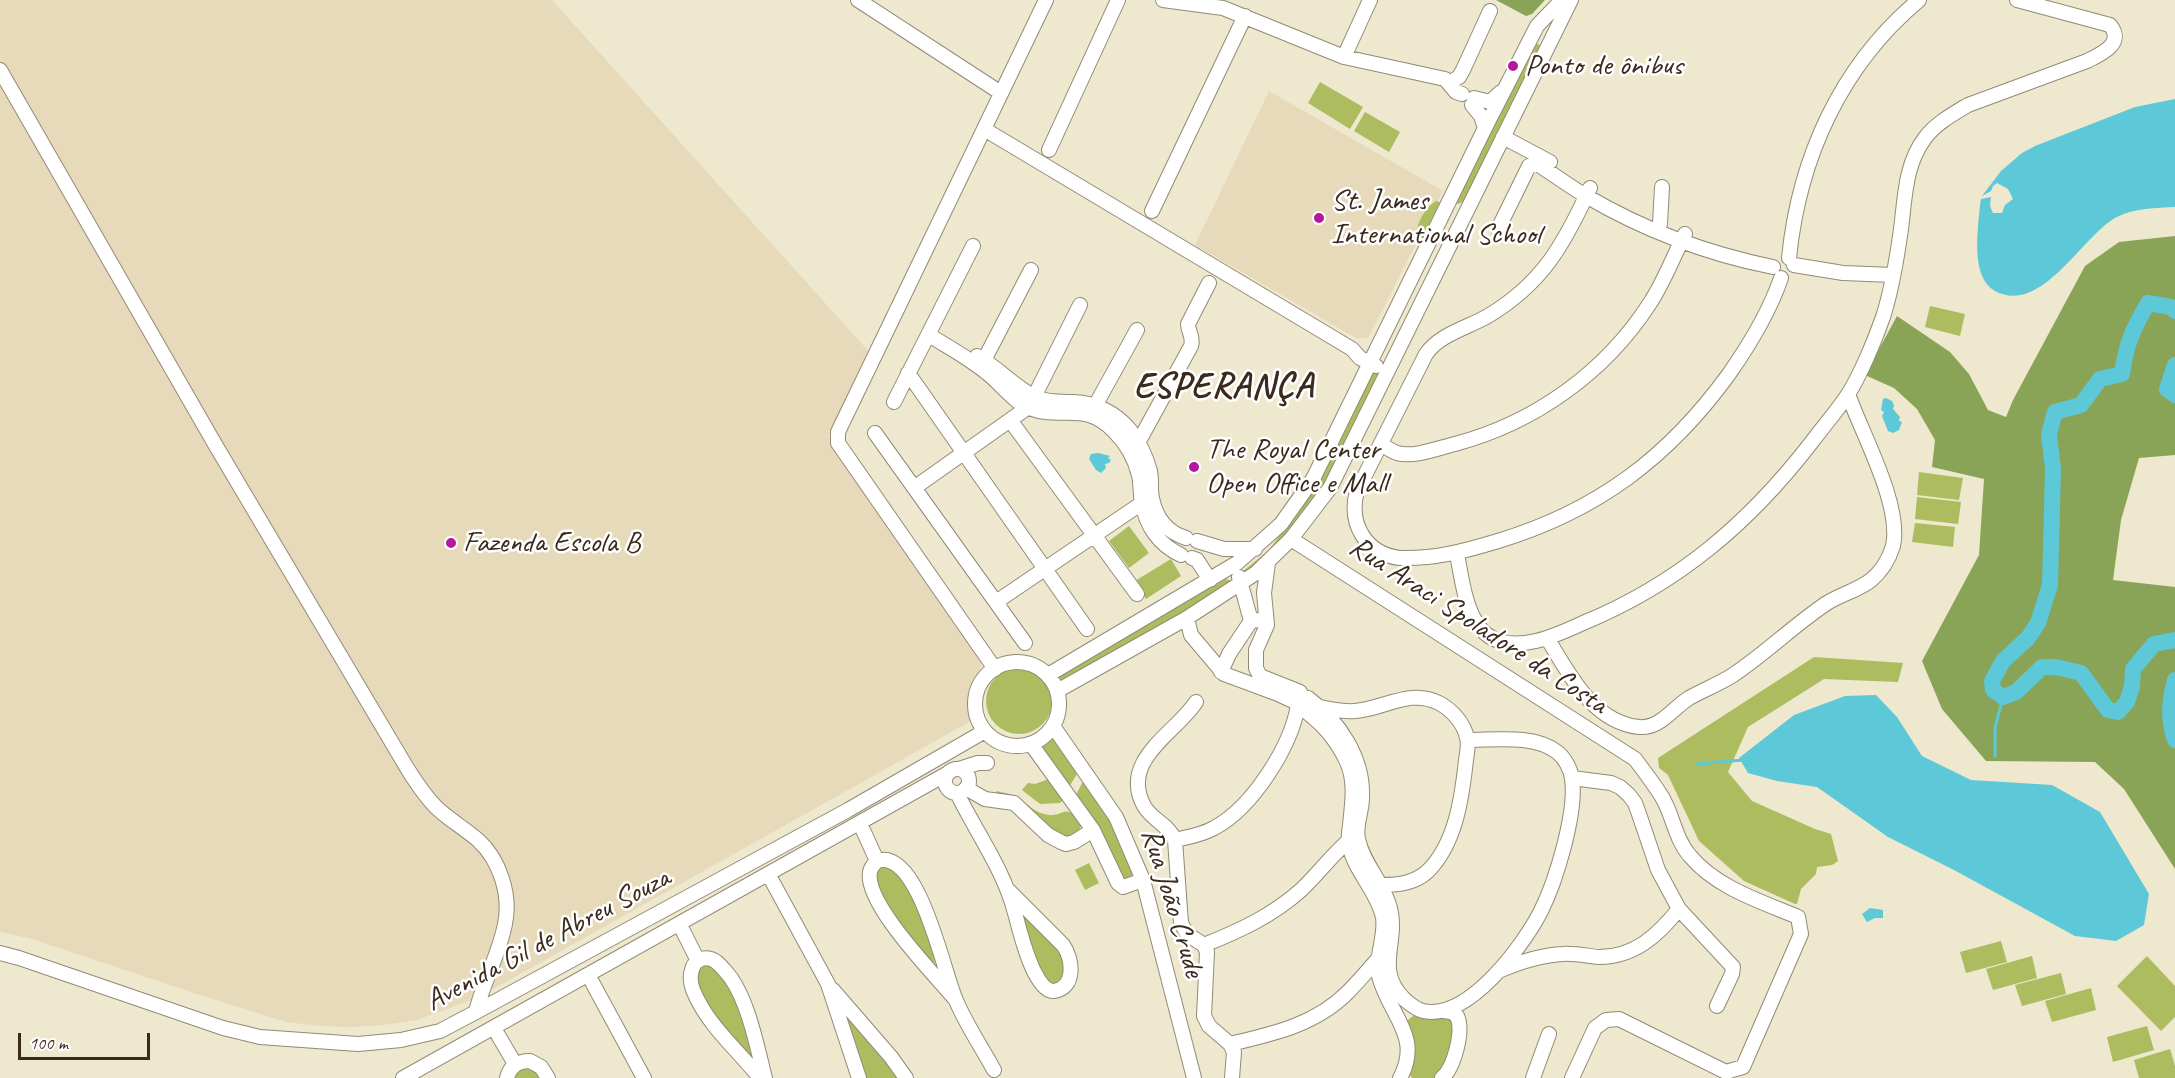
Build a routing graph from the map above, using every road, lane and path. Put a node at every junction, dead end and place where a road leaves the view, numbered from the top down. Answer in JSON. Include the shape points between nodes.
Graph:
{"nodes":[{"id":1,"x":858,"y":0,"type":"edge"},
{"id":2,"x":1046,"y":0,"type":"edge"},
{"id":3,"x":1119,"y":0,"type":"edge"},
{"id":4,"x":1163,"y":0,"type":"edge"},
{"id":5,"x":1370,"y":0,"type":"edge"},
{"id":6,"x":1562,"y":0,"type":"edge"},
{"id":7,"x":1571,"y":0,"type":"edge"},
{"id":8,"x":1919,"y":0,"type":"edge"},
{"id":9,"x":2017,"y":0,"type":"edge"},
{"id":10,"x":1231,"y":7,"type":"edge"},
{"id":11,"x":1490,"y":11,"type":"dead end"},
{"id":12,"x":1531,"y":38,"type":"junction"},
{"id":13,"x":1344,"y":57,"type":"junction"},
{"id":14,"x":1538,"y":65,"type":"junction"},
{"id":15,"x":0,"y":70,"type":"edge"},
{"id":16,"x":1449,"y":83,"type":"junction"},
{"id":17,"x":1506,"y":86,"type":"junction"},
{"id":18,"x":1001,"y":93,"type":"junction"},
{"id":19,"x":1467,"y":99,"type":"junction"},
{"id":20,"x":1485,"y":128,"type":"junction"},
{"id":21,"x":984,"y":129,"type":"junction"},
{"id":22,"x":1503,"y":136,"type":"junction"},
{"id":23,"x":1049,"y":150,"type":"dead end"},
{"id":24,"x":1662,"y":187,"type":"dead end"},
{"id":25,"x":1588,"y":192,"type":"junction"},
{"id":26,"x":1152,"y":211,"type":"dead end"},
{"id":27,"x":1660,"y":224,"type":"junction"},
{"id":28,"x":1498,"y":229,"type":"dead end"},
{"id":29,"x":1683,"y":238,"type":"junction"},
{"id":30,"x":973,"y":246,"type":"dead end"},
{"id":31,"x":1784,"y":267,"type":"junction"},
{"id":32,"x":1031,"y":270,"type":"dead end"},
{"id":33,"x":1892,"y":281,"type":"junction"},
{"id":34,"x":1209,"y":283,"type":"dead end"},
{"id":35,"x":1080,"y":305,"type":"dead end"},
{"id":36,"x":1137,"y":330,"type":"dead end"},
{"id":37,"x":931,"y":332,"type":"junction"},
{"id":38,"x":1372,"y":359,"type":"junction"},
{"id":39,"x":982,"y":364,"type":"junction"},
{"id":40,"x":1389,"y":367,"type":"junction"},
{"id":41,"x":909,"y":374,"type":"junction"},
{"id":42,"x":1848,"y":394,"type":"junction"},
{"id":43,"x":894,"y":402,"type":"dead end"},
{"id":44,"x":1030,"y":402,"type":"junction"},
{"id":45,"x":1095,"y":406,"type":"junction"},
{"id":46,"x":1010,"y":420,"type":"junction"},
{"id":47,"x":1827,"y":421,"type":"junction"},
{"id":48,"x":1859,"y":425,"type":"junction"},
{"id":49,"x":875,"y":433,"type":"dead end"},
{"id":50,"x":1138,"y":443,"type":"junction"},
{"id":51,"x":1381,"y":444,"type":"junction"},
{"id":52,"x":963,"y":453,"type":"junction"},
{"id":53,"x":914,"y":488,"type":"junction"},
{"id":54,"x":1147,"y":500,"type":"junction"},
{"id":55,"x":1094,"y":535,"type":"junction"},
{"id":56,"x":1291,"y":539,"type":"junction"},
{"id":57,"x":1256,"y":548,"type":"junction"},
{"id":58,"x":1456,"y":554,"type":"junction"},
{"id":59,"x":1268,"y":563,"type":"junction"},
{"id":60,"x":1044,"y":568,"type":"junction"},
{"id":61,"x":1210,"y":580,"type":"junction"},
{"id":62,"x":1240,"y":585,"type":"junction"},
{"id":63,"x":1137,"y":594,"type":"dead end"},
{"id":64,"x":996,"y":602,"type":"junction"},
{"id":65,"x":1187,"y":618,"type":"junction"},
{"id":66,"x":1268,"y":619,"type":"junction"},
{"id":67,"x":1251,"y":621,"type":"junction"},
{"id":68,"x":1087,"y":629,"type":"dead end"},
{"id":69,"x":1547,"y":638,"type":"junction"},
{"id":70,"x":1025,"y":643,"type":"dead end"},
{"id":71,"x":995,"y":669,"type":"junction"},
{"id":72,"x":1221,"y":672,"type":"junction"},
{"id":73,"x":1048,"y":675,"type":"junction"},
{"id":74,"x":1057,"y":692,"type":"junction"},
{"id":75,"x":1300,"y":701,"type":"junction"},
{"id":76,"x":1196,"y":702,"type":"dead end"},
{"id":77,"x":1321,"y":708,"type":"junction"},
{"id":78,"x":1053,"y":726,"type":"junction"},
{"id":79,"x":985,"y":731,"type":"junction"},
{"id":80,"x":1468,"y":740,"type":"junction"},
{"id":81,"x":1031,"y":744,"type":"junction"},
{"id":82,"x":987,"y":763,"type":"dead end"},
{"id":83,"x":1572,"y":778,"type":"junction"},
{"id":84,"x":961,"y":781,"type":"junction"},
{"id":85,"x":863,"y":830,"type":"junction"},
{"id":86,"x":1093,"y":830,"type":"junction"},
{"id":87,"x":1353,"y":838,"type":"junction"},
{"id":88,"x":1174,"y":840,"type":"junction"},
{"id":89,"x":877,"y":861,"type":"junction"},
{"id":90,"x":1143,"y":880,"type":"junction"},
{"id":91,"x":772,"y":881,"type":"junction"},
{"id":92,"x":1382,"y":885,"type":"junction"},
{"id":93,"x":1018,"y":908,"type":"junction"},
{"id":94,"x":1679,"y":909,"type":"junction"},
{"id":95,"x":683,"y":931,"type":"junction"},
{"id":96,"x":1524,"y":939,"type":"junction"},
{"id":97,"x":1204,"y":945,"type":"junction"},
{"id":98,"x":0,"y":953,"type":"edge"},
{"id":99,"x":1547,"y":955,"type":"junction"},
{"id":100,"x":1383,"y":956,"type":"junction"},
{"id":101,"x":942,"y":960,"type":"junction"},
{"id":102,"x":699,"y":961,"type":"junction"},
{"id":103,"x":928,"y":967,"type":"junction"},
{"id":104,"x":1499,"y":971,"type":"junction"},
{"id":105,"x":592,"y":982,"type":"junction"},
{"id":106,"x":828,"y":984,"type":"junction"},
{"id":107,"x":1479,"y":989,"type":"junction"},
{"id":108,"x":955,"y":999,"type":"junction"},
{"id":109,"x":1717,"y":1006,"type":"dead end"},
{"id":110,"x":1414,"y":1007,"type":"junction"},
{"id":111,"x":1444,"y":1011,"type":"junction"},
{"id":112,"x":476,"y":1012,"type":"junction"},
{"id":113,"x":854,"y":1015,"type":"junction"},
{"id":114,"x":842,"y":1024,"type":"junction"},
{"id":115,"x":1401,"y":1025,"type":"junction"},
{"id":116,"x":1460,"y":1028,"type":"junction"},
{"id":117,"x":1549,"y":1034,"type":"dead end"},
{"id":118,"x":498,"y":1035,"type":"junction"},
{"id":119,"x":1230,"y":1044,"type":"junction"},
{"id":120,"x":515,"y":1064,"type":"junction"},
{"id":121,"x":757,"y":1069,"type":"edge"},
{"id":122,"x":994,"y":1070,"type":"dead end"},
{"id":123,"x":1403,"y":1076,"type":"edge"},
{"id":124,"x":403,"y":1078,"type":"edge"},
{"id":125,"x":420,"y":1078,"type":"edge"},
{"id":126,"x":507,"y":1078,"type":"edge"},
{"id":127,"x":548,"y":1078,"type":"edge"},
{"id":128,"x":644,"y":1078,"type":"edge"},
{"id":129,"x":765,"y":1078,"type":"edge"},
{"id":130,"x":860,"y":1078,"type":"edge"},
{"id":131,"x":906,"y":1078,"type":"edge"},
{"id":132,"x":1194,"y":1078,"type":"edge"},
{"id":133,"x":1232,"y":1078,"type":"edge"},
{"id":134,"x":1442,"y":1078,"type":"edge"},
{"id":135,"x":1533,"y":1078,"type":"edge"},
{"id":136,"x":1572,"y":1078,"type":"edge"}],
"edges":[{"from":1,"to":18,"type":"street"},
{"from":2,"to":18,"type":"street"},
{"from":3,"to":23,"type":"street"},
{"from":4,"to":10,"type":"street"},
{"from":5,"to":13,"type":"street"},
{"from":6,"to":12,"type":"street","via":[[1539,23]]},
{"from":7,"to":14,"type":"street"},
{"from":8,"to":31,"type":"street","via":[[1864,57],[1823,124],[1800,188]]},
{"from":9,"to":33,"type":"street","via":[[2110,25],[2114,39],[2105,52],[2075,66],[1968,105],[1925,138],[1906,183]]},
{"from":10,"to":13,"type":"street"},
{"from":10,"to":26,"type":"street"},
{"from":11,"to":16,"type":"street","via":[[1463,70]]},
{"from":12,"to":14,"type":"street","via":[[1542,40]]},
{"from":12,"to":17,"type":"street"},
{"from":13,"to":16,"type":"street","via":[[1442,78]]},
{"from":14,"to":22,"type":"street"},
{"from":15,"to":112,"type":"street","via":[[407,768],[430,801],[477,839],[496,864],[505,895],[506,921]]},
{"from":16,"to":19,"type":"street"},
{"from":17,"to":19,"type":"street","via":[[1490,102]]},
{"from":17,"to":20,"type":"street"},
{"from":18,"to":21,"type":"street"},
{"from":19,"to":20,"type":"street"},
{"from":20,"to":38,"type":"street"},
{"from":21,"to":38,"type":"street","via":[[1352,349],[1360,358]]},
{"from":21,"to":71,"type":"street","via":[[837,438]]},
{"from":22,"to":25,"type":"street","via":[[1540,155]]},
{"from":22,"to":40,"type":"street"},
{"from":24,"to":27,"type":"street"},
{"from":25,"to":27,"type":"street"},
{"from":25,"to":28,"type":"street","via":[[1534,162]]},
{"from":25,"to":29,"type":"street"},
{"from":25,"to":51,"type":"street","via":[[1560,248],[1528,288],[1478,322],[1431,347]]},
{"from":27,"to":29,"type":"street"},
{"from":29,"to":31,"type":"street"},
{"from":29,"to":51,"type":"street","via":[[1654,296],[1634,325],[1596,368],[1569,390],[1518,421],[1474,439],[1410,454]]},
{"from":30,"to":37,"type":"street"},
{"from":31,"to":33,"type":"street"},
{"from":31,"to":58,"type":"street","via":[[1766,314],[1743,354],[1696,416],[1646,465],[1562,518]]},
{"from":32,"to":39,"type":"street"},
{"from":33,"to":42,"type":"street","via":[[1873,344]]},
{"from":34,"to":50,"type":"street","via":[[1188,324],[1191,346]]},
{"from":35,"to":44,"type":"street"},
{"from":36,"to":45,"type":"street"},
{"from":37,"to":39,"type":"street"},
{"from":37,"to":41,"type":"street"},
{"from":38,"to":40,"type":"street"},
{"from":38,"to":57,"type":"street","via":[[1312,479],[1281,524]]},
{"from":39,"to":44,"type":"street"},
{"from":40,"to":56,"type":"street","via":[[1330,488]]},
{"from":41,"to":43,"type":"street"},
{"from":41,"to":52,"type":"street"},
{"from":42,"to":47,"type":"street"},
{"from":42,"to":48,"type":"street"},
{"from":44,"to":45,"type":"street"},
{"from":44,"to":46,"type":"street"},
{"from":44,"to":54,"type":"street","via":[[1056,413],[1088,414],[1113,430],[1135,463]]},
{"from":45,"to":50,"type":"street","via":[[1116,417]]},
{"from":46,"to":52,"type":"street"},
{"from":46,"to":55,"type":"street"},
{"from":47,"to":48,"type":"street"},
{"from":47,"to":69,"type":"street","via":[[1780,482],[1715,546],[1640,596]]},
{"from":48,"to":69,"type":"street","via":[[1890,505],[1894,531],[1887,560],[1870,582],[1827,604],[1731,677],[1687,699],[1653,725],[1632,726],[1605,713],[1586,697]]},
{"from":49,"to":53,"type":"street"},
{"from":50,"to":54,"type":"street","via":[[1150,471],[1152,485]]},
{"from":51,"to":58,"type":"street","via":[[1357,492],[1354,508],[1363,538],[1392,557]]},
{"from":52,"to":53,"type":"street"},
{"from":52,"to":60,"type":"street"},
{"from":53,"to":64,"type":"street"},
{"from":54,"to":55,"type":"street"},
{"from":54,"to":57,"type":"street","via":[[1174,533],[1230,550]]},
{"from":54,"to":61,"type":"street","via":[[1149,524],[1160,541],[1197,560]]},
{"from":55,"to":60,"type":"street"},
{"from":55,"to":63,"type":"street"},
{"from":56,"to":59,"type":"street"},
{"from":56,"to":136,"type":"street","name":"Rua Araci Spoladore da Costa","via":[[1635,759],[1663,798],[1688,854],[1708,874],[1736,891],[1798,917],[1801,934],[1743,1067],[1726,1072],[1619,1019],[1606,1020],[1595,1028]]},
{"from":57,"to":61,"type":"street"},
{"from":57,"to":62,"type":"street","via":[[1253,558],[1239,573]]},
{"from":58,"to":69,"type":"street","via":[[1467,606],[1480,629],[1509,644]]},
{"from":59,"to":62,"type":"street"},
{"from":59,"to":66,"type":"street","via":[[1264,593]]},
{"from":60,"to":64,"type":"street"},
{"from":60,"to":68,"type":"street"},
{"from":61,"to":73,"type":"street"},
{"from":62,"to":65,"type":"street"},
{"from":62,"to":67,"type":"street"},
{"from":64,"to":70,"type":"street"},
{"from":65,"to":72,"type":"street","via":[[1191,635]]},
{"from":65,"to":74,"type":"street"},
{"from":66,"to":67,"type":"street"},
{"from":66,"to":75,"type":"street","via":[[1256,650],[1257,672]]},
{"from":67,"to":72,"type":"street"},
{"from":71,"to":73,"type":"street","via":[[1025,662]]},
{"from":71,"to":79,"type":"street","via":[[981,682],[976,694],[978,720]]},
{"from":72,"to":75,"type":"street"},
{"from":73,"to":74,"type":"street"},
{"from":74,"to":78,"type":"street","via":[[1058,715]]},
{"from":75,"to":77,"type":"street"},
{"from":75,"to":87,"type":"street","via":[[1328,731],[1347,763],[1353,797]]},
{"from":75,"to":88,"type":"street","via":[[1280,755],[1245,802],[1214,828]]},
{"from":76,"to":88,"type":"street","via":[[1149,753],[1140,777],[1143,804]]},
{"from":77,"to":80,"type":"street","via":[[1355,711],[1403,698],[1431,700],[1448,709],[1461,723]]},
{"from":77,"to":87,"type":"street","via":[[1343,735],[1358,769],[1362,800]]},
{"from":78,"to":81,"type":"street"},
{"from":78,"to":90,"type":"street","name":"Rua João Crude","via":[[1116,817]]},
{"from":79,"to":81,"type":"street","via":[[1006,744]]},
{"from":79,"to":112,"type":"street","name":"Avenida Gil de Abreu Souza"},
{"from":80,"to":83,"type":"street","via":[[1542,744],[1562,756]]},
{"from":80,"to":92,"type":"street","via":[[1459,808],[1438,858],[1413,881]]},
{"from":81,"to":86,"type":"street"},
{"from":82,"to":84,"type":"street","via":[[978,763]]},
{"from":83,"to":94,"type":"street","via":[[1611,783],[1629,795],[1640,814],[1658,870]]},
{"from":83,"to":96,"type":"street","via":[[1570,815],[1554,878]]},
{"from":84,"to":85,"type":"street"},
{"from":84,"to":86,"type":"street","via":[[985,799],[1014,803],[1061,843],[1074,842]]},
{"from":84,"to":93,"type":"street"},
{"from":84,"to":124,"type":"street"},
{"from":85,"to":89,"type":"street"},
{"from":85,"to":91,"type":"street"},
{"from":86,"to":90,"type":"street","via":[[1120,886]]},
{"from":87,"to":92,"type":"street"},
{"from":87,"to":97,"type":"street","via":[[1277,909],[1243,930]]},
{"from":87,"to":100,"type":"street","via":[[1352,855],[1382,916]]},
{"from":88,"to":97,"type":"street","via":[[1181,923],[1187,934]]},
{"from":89,"to":101,"type":"street","via":[[888,858],[897,863],[916,887]]},
{"from":89,"to":103,"type":"street","via":[[871,868],[870,880],[886,918]]},
{"from":90,"to":132,"type":"street","name":"Rua João Crude"},
{"from":91,"to":95,"type":"street"},
{"from":91,"to":106,"type":"street"},
{"from":92,"to":100,"type":"street","via":[[1392,917]]},
{"from":93,"to":93,"type":"street","via":[[1019,929],[1038,979],[1045,988],[1059,989],[1071,974],[1070,955]]},
{"from":94,"to":99,"type":"street","via":[[1654,938],[1623,954]]},
{"from":94,"to":109,"type":"street","via":[[1733,967]]},
{"from":95,"to":102,"type":"street"},
{"from":95,"to":105,"type":"street"},
{"from":96,"to":99,"type":"street","via":[[1529,950]]},
{"from":96,"to":104,"type":"street"},
{"from":97,"to":119,"type":"street","via":[[1204,1016],[1209,1026]]},
{"from":98,"to":112,"type":"street","name":"Avenida Gil de Abreu Souza","via":[[260,1037],[358,1044],[401,1040],[440,1031]]},
{"from":99,"to":104,"type":"street"},
{"from":100,"to":110,"type":"street","via":[[1398,993]]},
{"from":100,"to":115,"type":"street","via":[[1379,976]]},
{"from":100,"to":119,"type":"street","via":[[1347,993],[1314,1017],[1280,1032]]},
{"from":101,"to":103,"type":"street"},
{"from":101,"to":108,"type":"street"},
{"from":102,"to":121,"type":"street","via":[[716,962],[741,997]]},
{"from":102,"to":121,"type":"street","via":[[690,973],[693,989],[711,1022]]},
{"from":103,"to":108,"type":"street"},
{"from":104,"to":107,"type":"street"},
{"from":105,"to":118,"type":"street"},
{"from":105,"to":128,"type":"street"},
{"from":106,"to":113,"type":"street"},
{"from":106,"to":114,"type":"street"},
{"from":107,"to":111,"type":"street","via":[[1466,1001]]},
{"from":107,"to":116,"type":"street"},
{"from":108,"to":122,"type":"street"},
{"from":110,"to":111,"type":"street"},
{"from":110,"to":115,"type":"street"},
{"from":111,"to":116,"type":"street","via":[[1457,1016]]},
{"from":113,"to":114,"type":"street"},
{"from":113,"to":131,"type":"street"},
{"from":114,"to":130,"type":"street"},
{"from":115,"to":123,"type":"street","via":[[1408,1044]]},
{"from":116,"to":134,"type":"street","via":[[1450,1070]]},
{"from":117,"to":135,"type":"street"},
{"from":118,"to":120,"type":"street"},
{"from":118,"to":125,"type":"street"},
{"from":119,"to":133,"type":"street","via":[[1234,1052]]},
{"from":120,"to":126,"type":"street"},
{"from":120,"to":127,"type":"street","via":[[535,1062]]},
{"from":121,"to":129,"type":"street"}]}
